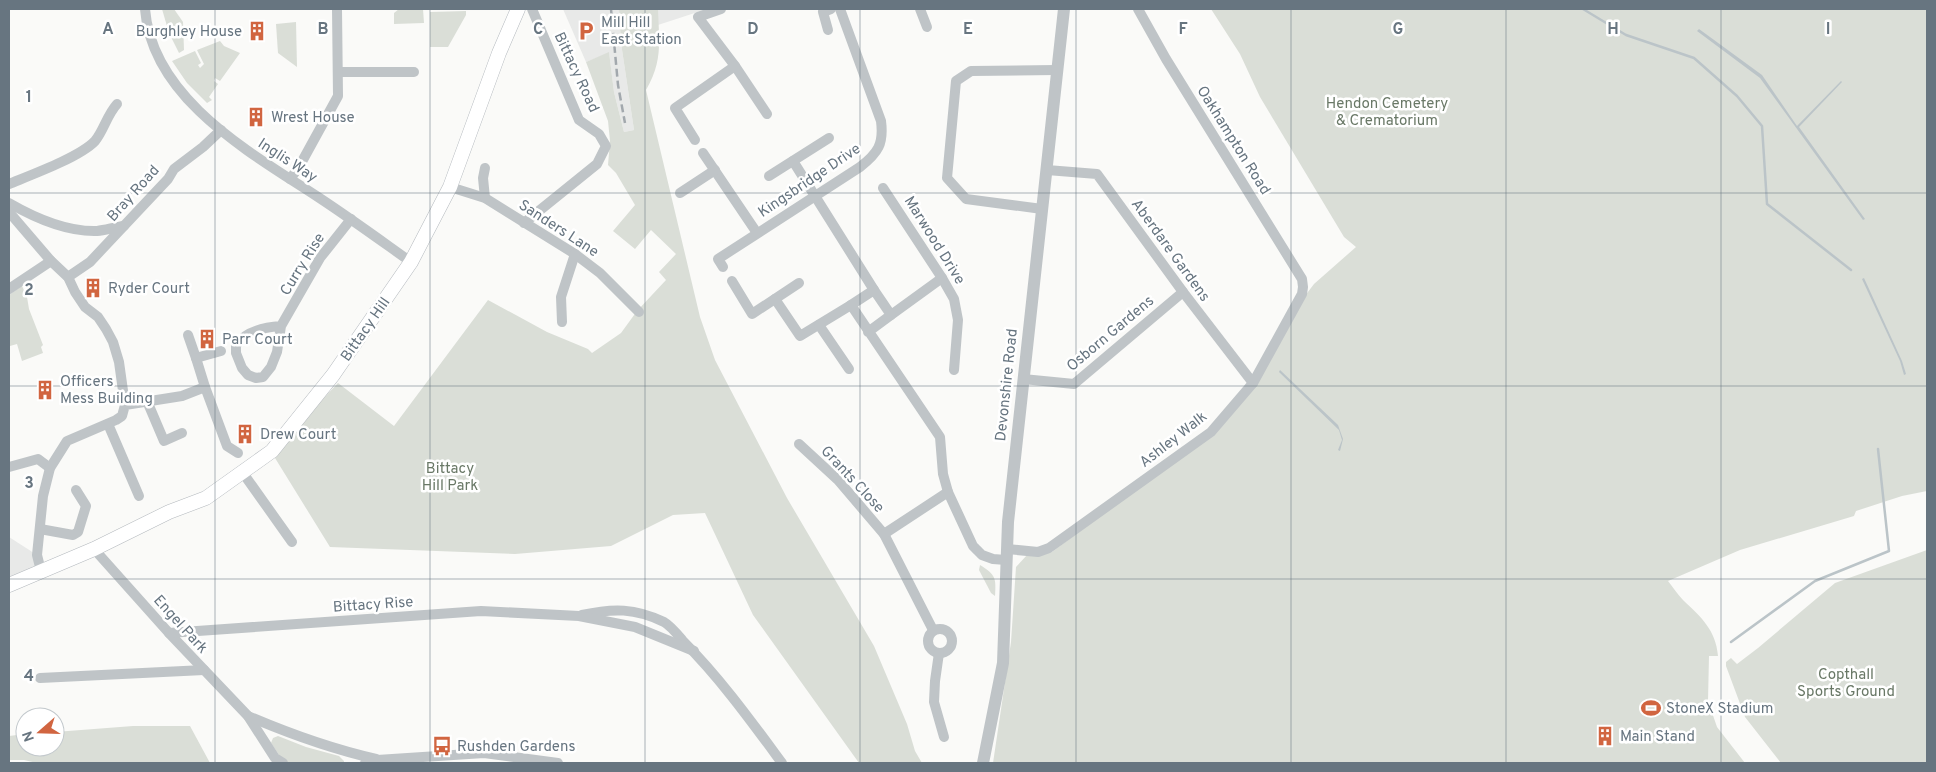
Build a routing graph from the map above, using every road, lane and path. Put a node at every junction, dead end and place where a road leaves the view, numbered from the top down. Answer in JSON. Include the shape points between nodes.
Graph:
{"nodes":[{"id":1,"x":145,"y":9,"type":"edge"},
{"id":2,"x":337,"y":9,"type":"edge"},
{"id":3,"x":518,"y":9,"type":"edge"},
{"id":4,"x":532,"y":9,"type":"edge"},
{"id":5,"x":721,"y":9,"type":"edge"},
{"id":6,"x":831,"y":9,"type":"edge"},
{"id":7,"x":840,"y":9,"type":"edge"},
{"id":8,"x":920,"y":9,"type":"edge"},
{"id":9,"x":1064,"y":9,"type":"edge"},
{"id":10,"x":1138,"y":9,"type":"edge"},
{"id":11,"x":927,"y":27,"type":"dead end"},
{"id":12,"x":828,"y":30,"type":"dead end"},
{"id":13,"x":735,"y":66,"type":"junction"},
{"id":14,"x":1056,"y":70,"type":"junction"},
{"id":15,"x":338,"y":72,"type":"junction"},
{"id":16,"x":414,"y":72,"type":"dead end"},
{"id":17,"x":117,"y":104,"type":"dead end"},
{"id":18,"x":767,"y":114,"type":"dead end"},
{"id":19,"x":221,"y":130,"type":"junction"},
{"id":20,"x":829,"y":138,"type":"dead end"},
{"id":21,"x":694,"y":140,"type":"dead end"},
{"id":22,"x":703,"y":153,"type":"dead end"},
{"id":23,"x":793,"y":160,"type":"junction"},
{"id":24,"x":485,"y":168,"type":"dead end"},
{"id":25,"x":715,"y":170,"type":"junction"},
{"id":26,"x":1047,"y":170,"type":"junction"},
{"id":27,"x":769,"y":176,"type":"dead end"},
{"id":28,"x":290,"y":179,"type":"junction"},
{"id":29,"x":9,"y":184,"type":"edge"},
{"id":30,"x":450,"y":187,"type":"junction"},
{"id":31,"x":884,"y":188,"type":"dead end"},
{"id":32,"x":680,"y":193,"type":"dead end"},
{"id":33,"x":814,"y":196,"type":"junction"},
{"id":34,"x":485,"y":198,"type":"junction"},
{"id":35,"x":9,"y":203,"type":"edge"},
{"id":36,"x":1042,"y":209,"type":"junction"},
{"id":37,"x":9,"y":212,"type":"edge"},
{"id":38,"x":351,"y":219,"type":"junction"},
{"id":39,"x":524,"y":223,"type":"junction"},
{"id":40,"x":124,"y":226,"type":"junction"},
{"id":41,"x":757,"y":233,"type":"junction"},
{"id":42,"x":575,"y":254,"type":"junction"},
{"id":43,"x":51,"y":261,"type":"junction"},
{"id":44,"x":411,"y":262,"type":"junction"},
{"id":45,"x":723,"y":267,"type":"dead end"},
{"id":46,"x":68,"y":276,"type":"junction"},
{"id":47,"x":942,"y":278,"type":"junction"},
{"id":48,"x":732,"y":281,"type":"dead end"},
{"id":49,"x":799,"y":283,"type":"dead end"},
{"id":50,"x":1303,"y":287,"type":"joint"},
{"id":51,"x":9,"y":289,"type":"edge"},
{"id":52,"x":874,"y":290,"type":"junction"},
{"id":53,"x":1183,"y":292,"type":"junction"},
{"id":54,"x":775,"y":299,"type":"junction"},
{"id":55,"x":851,"y":305,"type":"junction"},
{"id":56,"x":639,"y":312,"type":"dead end"},
{"id":57,"x":891,"y":315,"type":"junction"},
{"id":58,"x":562,"y":322,"type":"dead end"},
{"id":59,"x":819,"y":325,"type":"junction"},
{"id":60,"x":281,"y":326,"type":"junction"},
{"id":61,"x":868,"y":332,"type":"junction"},
{"id":62,"x":188,"y":335,"type":"dead end"},
{"id":63,"x":221,"y":351,"type":"dead end"},
{"id":64,"x":196,"y":358,"type":"junction"},
{"id":65,"x":849,"y":369,"type":"dead end"},
{"id":66,"x":954,"y":370,"type":"dead end"},
{"id":67,"x":1023,"y":379,"type":"junction"},
{"id":68,"x":1253,"y":383,"type":"junction"},
{"id":69,"x":205,"y":387,"type":"junction"},
{"id":70,"x":147,"y":402,"type":"junction"},
{"id":71,"x":125,"y":405,"type":"junction"},
{"id":72,"x":108,"y":424,"type":"junction"},
{"id":73,"x":182,"y":433,"type":"dead end"},
{"id":74,"x":799,"y":444,"type":"dead end"},
{"id":75,"x":238,"y":453,"type":"dead end"},
{"id":76,"x":9,"y":467,"type":"edge"},
{"id":77,"x":50,"y":468,"type":"junction"},
{"id":78,"x":242,"y":473,"type":"junction"},
{"id":79,"x":76,"y":490,"type":"dead end"},
{"id":80,"x":948,"y":492,"type":"junction"},
{"id":81,"x":139,"y":496,"type":"dead end"},
{"id":82,"x":40,"y":530,"type":"junction"},
{"id":83,"x":884,"y":534,"type":"junction"},
{"id":84,"x":292,"y":542,"type":"dead end"},
{"id":85,"x":94,"y":549,"type":"junction"},
{"id":86,"x":1007,"y":554,"type":"junction"},
{"id":87,"x":41,"y":571,"type":"junction"},
{"id":88,"x":9,"y":584,"type":"edge"},
{"id":89,"x":579,"y":616,"type":"junction"},
{"id":90,"x":933,"y":630,"type":"junction"},
{"id":91,"x":169,"y":633,"type":"junction"},
{"id":92,"x":694,"y":651,"type":"junction"},
{"id":93,"x":939,"y":653,"type":"junction"},
{"id":94,"x":204,"y":670,"type":"junction"},
{"id":95,"x":40,"y":678,"type":"dead end"},
{"id":96,"x":248,"y":716,"type":"junction"},
{"id":97,"x":944,"y":737,"type":"dead end"},
{"id":98,"x":377,"y":760,"type":"junction"},
{"id":99,"x":983,"y":762,"type":"edge"},
{"id":100,"x":283,"y":763,"type":"edge"},
{"id":101,"x":366,"y":763,"type":"edge"},
{"id":102,"x":558,"y":763,"type":"edge"},
{"id":103,"x":782,"y":763,"type":"edge"}],
"edges":[{"from":1,"to":19,"type":"street","name":"Inglis Way","via":[[150,36],[166,71],[180,91]]},
{"from":2,"to":15,"type":"street"},
{"from":3,"to":30,"type":"main road","name":"Bittacy Hill"},
{"from":4,"to":39,"type":"street","name":"Bittacy Road","via":[[579,120],[599,134],[606,146],[597,164]]},
{"from":5,"to":13,"type":"street","via":[[698,17]]},
{"from":6,"to":12,"type":"street","via":[[822,12]]},
{"from":7,"to":33,"type":"street","name":"Kingsbridge Drive","via":[[882,121],[883,136],[879,149],[870,159]]},
{"from":8,"to":11,"type":"street"},
{"from":9,"to":14,"type":"street","name":"Devonshire Road"},
{"from":10,"to":50,"type":"street","name":"Oakhampton Road","via":[[1302,279]]},
{"from":13,"to":18,"type":"street"},
{"from":13,"to":21,"type":"street","via":[[675,108]]},
{"from":14,"to":26,"type":"street","name":"Devonshire Road"},
{"from":14,"to":36,"type":"street","via":[[971,71],[956,81],[955,90],[947,178],[966,199]]},
{"from":15,"to":16,"type":"street"},
{"from":15,"to":28,"type":"street","via":[[338,96]]},
{"from":17,"to":29,"type":"street","via":[[94,142],[75,155]]},
{"from":19,"to":28,"type":"street","name":"Inglis Way","via":[[246,151]]},
{"from":19,"to":40,"type":"street","name":"Bray Road","via":[[174,168],[168,179]]},
{"from":20,"to":23,"type":"street"},
{"from":22,"to":25,"type":"street"},
{"from":23,"to":27,"type":"street"},
{"from":23,"to":33,"type":"street"},
{"from":24,"to":34,"type":"street"},
{"from":25,"to":32,"type":"street"},
{"from":25,"to":41,"type":"street"},
{"from":26,"to":36,"type":"street","name":"Devonshire Road"},
{"from":26,"to":53,"type":"street","name":"Aberdare Gardens","via":[[1097,174]]},
{"from":28,"to":38,"type":"street","name":"Inglis Way"},
{"from":30,"to":34,"type":"street","name":"Sanders Lane"},
{"from":30,"to":44,"type":"main road","name":"Bittacy Hill"},
{"from":31,"to":47,"type":"street","name":"Marwood Drive"},
{"from":33,"to":41,"type":"street","name":"Kingsbridge Drive"},
{"from":33,"to":52,"type":"street"},
{"from":34,"to":39,"type":"street","name":"Sanders Lane"},
{"from":35,"to":40,"type":"street","via":[[35,218],[80,230]]},
{"from":36,"to":67,"type":"street","name":"Devonshire Road"},
{"from":37,"to":43,"type":"street"},
{"from":38,"to":44,"type":"street","name":"Inglis Way"},
{"from":38,"to":60,"type":"street","name":"Curry Rise","via":[[320,258]]},
{"from":39,"to":42,"type":"street","name":"Sanders Lane"},
{"from":40,"to":46,"type":"street","name":"Bray Road","via":[[90,262]]},
{"from":41,"to":45,"type":"street","name":"Kingsbridge Drive","via":[[718,259]]},
{"from":42,"to":56,"type":"street","name":"Sanders Lane","via":[[600,273]]},
{"from":42,"to":58,"type":"street","via":[[561,297]]},
{"from":43,"to":46,"type":"street"},
{"from":43,"to":51,"type":"street"},
{"from":44,"to":78,"type":"main road","name":"Bittacy Hill","via":[[333,375],[272,452]]},
{"from":46,"to":71,"type":"street","via":[[85,307],[100,321],[113,342]]},
{"from":47,"to":57,"type":"street"},
{"from":47,"to":66,"type":"street","name":"Marwood Drive","via":[[954,299],[958,320]]},
{"from":48,"to":54,"type":"street","via":[[752,314]]},
{"from":49,"to":54,"type":"street"},
{"from":50,"to":68,"type":"street","name":"Ashley Walk"},
{"from":52,"to":55,"type":"street"},
{"from":52,"to":57,"type":"street"},
{"from":53,"to":67,"type":"street","name":"Osborn Gardens","via":[[1074,384]]},
{"from":53,"to":68,"type":"street","name":"Aberdare Gardens"},
{"from":54,"to":59,"type":"street","via":[[800,336]]},
{"from":55,"to":59,"type":"street"},
{"from":55,"to":61,"type":"street","name":"Ashley Walk"},
{"from":57,"to":61,"type":"street"},
{"from":59,"to":65,"type":"street"},
{"from":60,"to":60,"type":"street","name":"Curry Rise","via":[[271,367],[263,377],[248,375],[238,361],[236,345],[246,335]]},
{"from":61,"to":80,"type":"street","name":"Ashley Walk","via":[[940,437]]},
{"from":62,"to":64,"type":"street"},
{"from":63,"to":64,"type":"street"},
{"from":64,"to":69,"type":"street"},
{"from":67,"to":86,"type":"street","name":"Devonshire Road"},
{"from":68,"to":86,"type":"street","name":"Ashley Walk","via":[[1211,432],[1048,548],[1038,552]]},
{"from":69,"to":70,"type":"street","via":[[182,396]]},
{"from":69,"to":75,"type":"street","via":[[227,446]]},
{"from":70,"to":71,"type":"street"},
{"from":70,"to":73,"type":"street","via":[[164,442]]},
{"from":71,"to":72,"type":"street","via":[[122,416]]},
{"from":72,"to":77,"type":"street","via":[[67,441]]},
{"from":72,"to":81,"type":"street"},
{"from":74,"to":83,"type":"street","name":"Grants Close","via":[[838,480]]},
{"from":76,"to":77,"type":"street","via":[[38,459]]},
{"from":77,"to":82,"type":"street"},
{"from":78,"to":84,"type":"street"},
{"from":78,"to":85,"type":"main road","name":"Bittacy Hill","via":[[206,498],[168,512]]},
{"from":79,"to":82,"type":"street","via":[[86,506],[78,532],[73,535]]},
{"from":80,"to":83,"type":"street","name":"Grants Close"},
{"from":80,"to":86,"type":"street","name":"Ashley Walk","via":[[977,552],[993,559]]},
{"from":82,"to":87,"type":"street","via":[[37,555]]},
{"from":83,"to":90,"type":"street","name":"Grants Close"},
{"from":85,"to":87,"type":"main road","name":"Bittacy Hill"},
{"from":85,"to":91,"type":"street","name":"Engel Park"},
{"from":86,"to":99,"type":"street","name":"Devonshire Road","via":[[1002,663]]},
{"from":87,"to":88,"type":"main road","name":"Bittacy Hill"},
{"from":89,"to":91,"type":"street","name":"Bittacy Rise","via":[[481,611]]},
{"from":89,"to":92,"type":"street","name":"Bittacy Rise","via":[[636,627]]},
{"from":89,"to":92,"type":"street","name":"Bittacy Rise","via":[[606,609],[635,612],[666,623]]},
{"from":90,"to":93,"type":"street","via":[[928,644],[931,650]]},
{"from":90,"to":93,"type":"street","via":[[944,629],[952,638],[949,649]]},
{"from":91,"to":94,"type":"street","name":"Engel Park"},
{"from":92,"to":103,"type":"street","name":"Bittacy Rise"},
{"from":93,"to":97,"type":"street","via":[[934,702]]},
{"from":94,"to":95,"type":"street"},
{"from":94,"to":96,"type":"street","name":"Engel Park"},
{"from":96,"to":98,"type":"street","name":"Engel Park","via":[[285,732]]},
{"from":96,"to":100,"type":"street","name":"Engel Park","via":[[275,758]]},
{"from":98,"to":101,"type":"street","name":"Engel Park"},
{"from":98,"to":102,"type":"street","name":"Engel Park","via":[[484,753]]}]}
